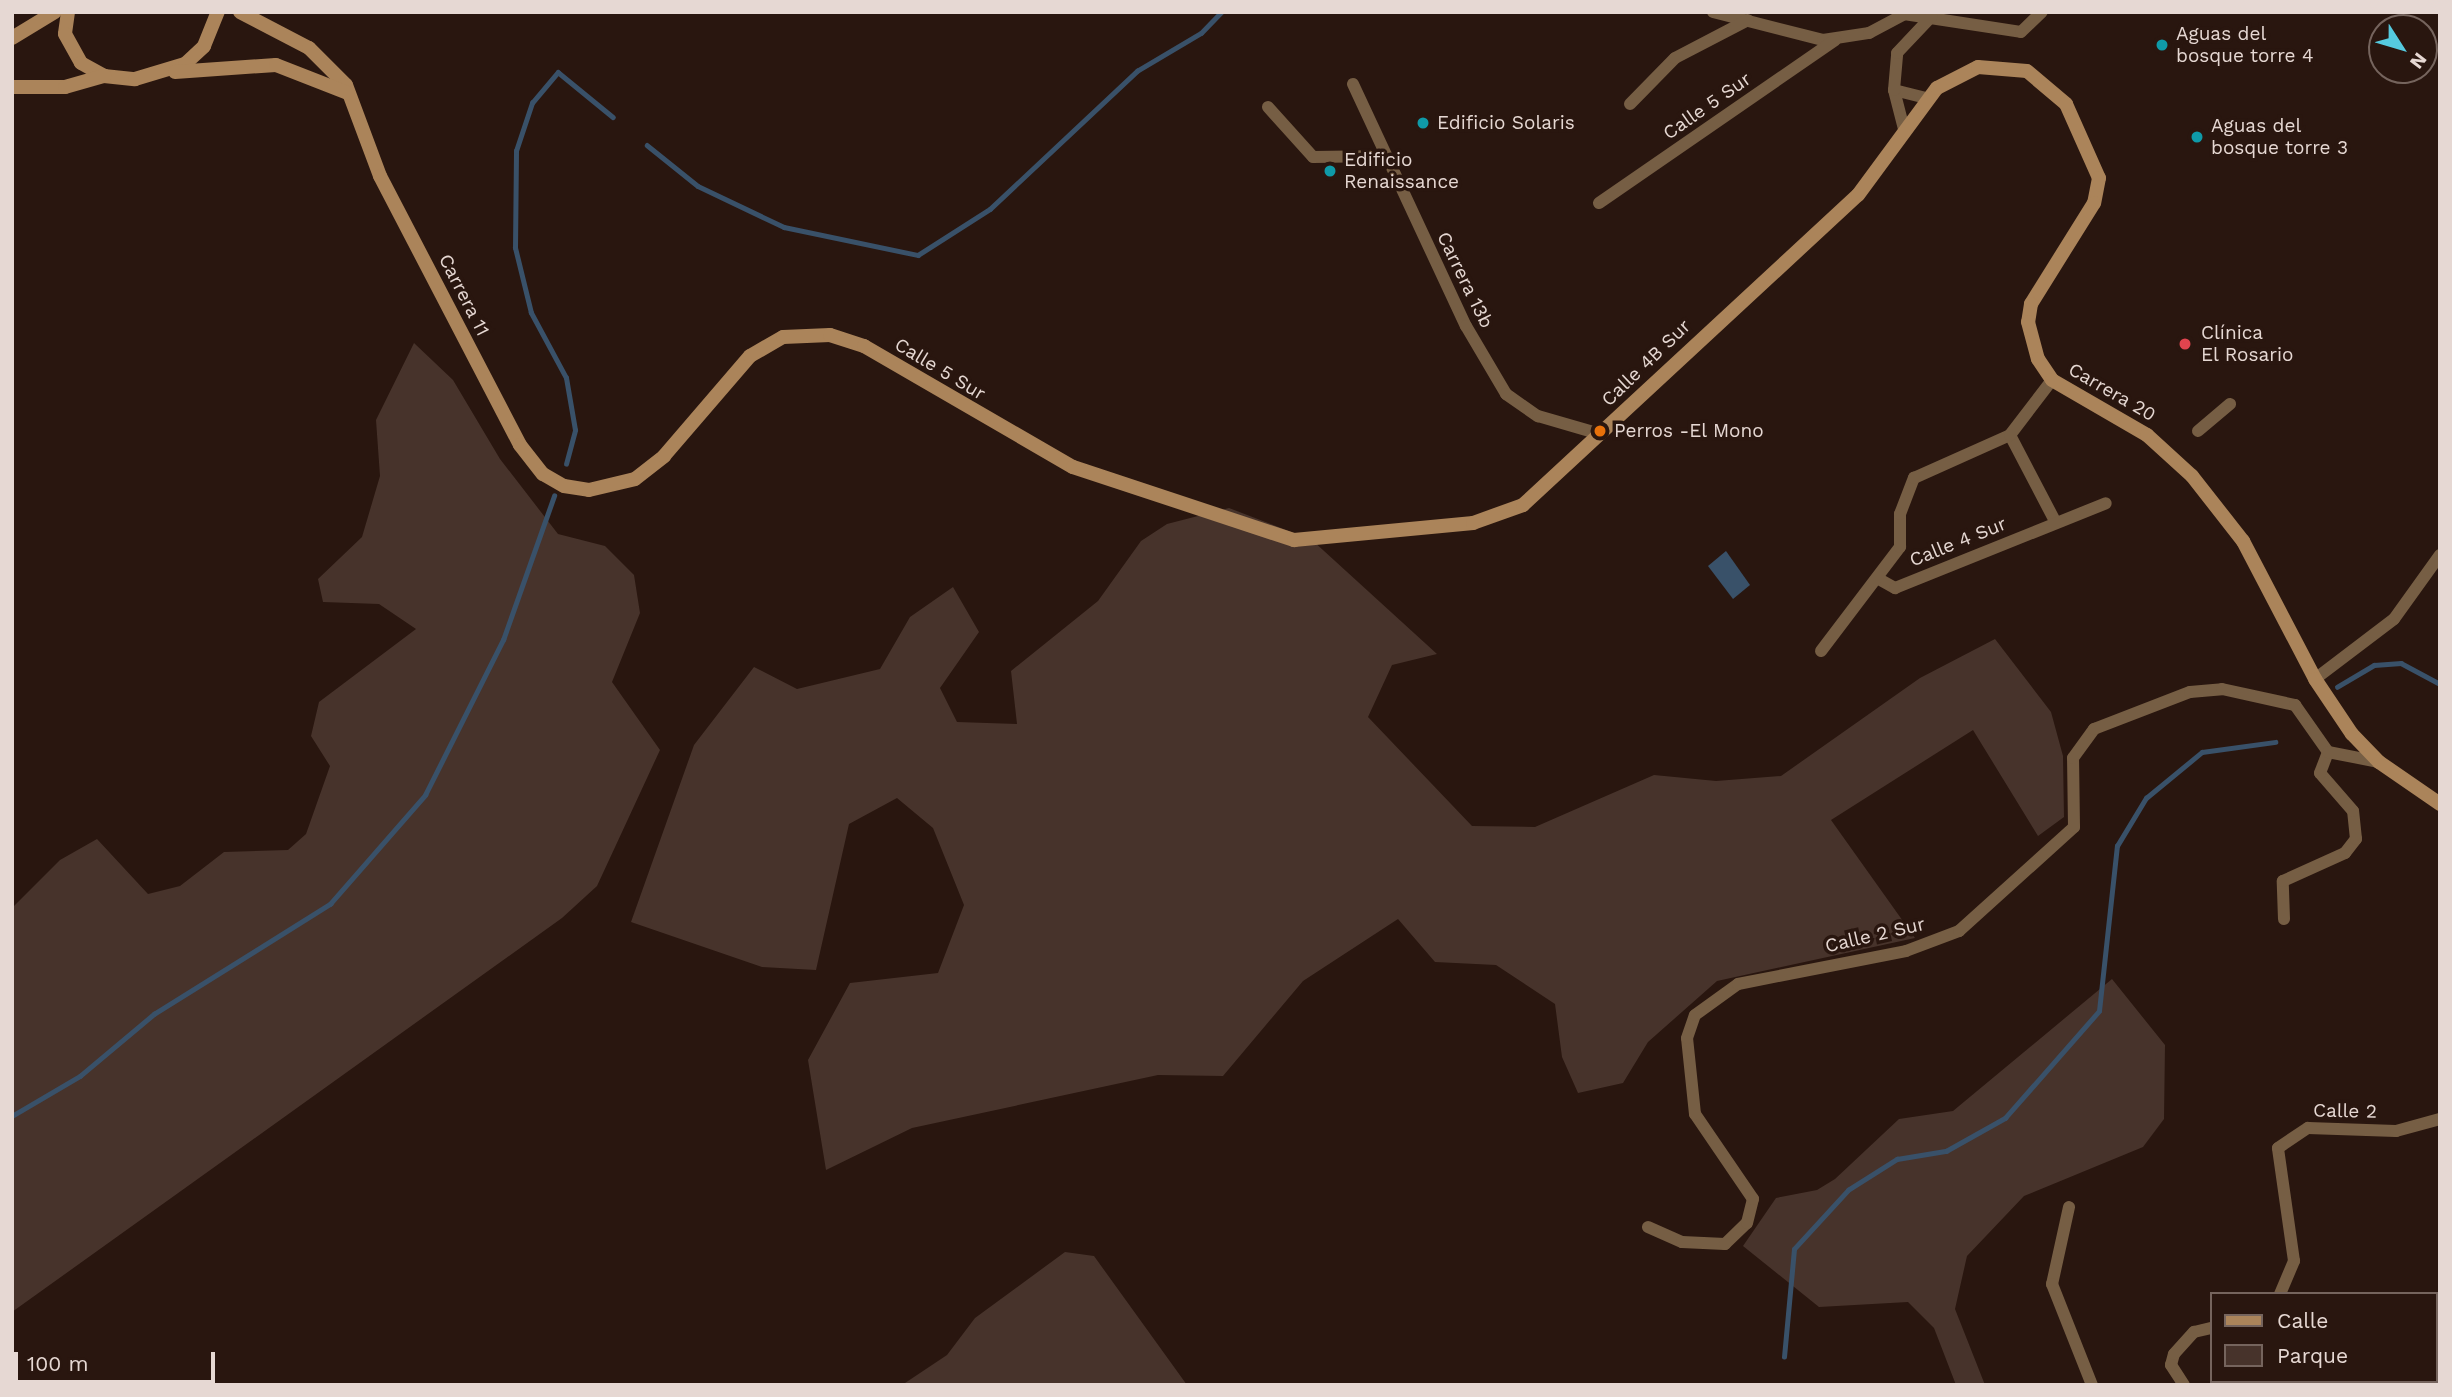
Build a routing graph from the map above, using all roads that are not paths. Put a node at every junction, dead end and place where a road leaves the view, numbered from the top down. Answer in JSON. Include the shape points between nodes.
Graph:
{"nodes":[{"id":1,"x":55,"y":12,"type":"edge"},
{"id":2,"x":68,"y":12,"type":"edge"},
{"id":3,"x":218,"y":12,"type":"edge"},
{"id":4,"x":240,"y":12,"type":"edge"},
{"id":5,"x":1713,"y":12,"type":"edge"},
{"id":6,"x":2042,"y":12,"type":"edge"},
{"id":7,"x":1931,"y":17,"type":"junction"},
{"id":8,"x":1748,"y":20,"type":"junction"},
{"id":9,"x":12,"y":38,"type":"edge"},
{"id":10,"x":1836,"y":40,"type":"junction"},
{"id":11,"x":172,"y":72,"type":"junction"},
{"id":12,"x":104,"y":76,"type":"junction"},
{"id":13,"x":1353,"y":84,"type":"dead end"},
{"id":14,"x":12,"y":87,"type":"edge"},
{"id":15,"x":1894,"y":90,"type":"junction"},
{"id":16,"x":349,"y":94,"type":"junction"},
{"id":17,"x":1925,"y":99,"type":"junction"},
{"id":18,"x":1630,"y":104,"type":"dead end"},
{"id":19,"x":1268,"y":107,"type":"dead end"},
{"id":20,"x":1904,"y":129,"type":"junction"},
{"id":21,"x":1385,"y":156,"type":"junction"},
{"id":22,"x":1599,"y":203,"type":"dead end"},
{"id":23,"x":2052,"y":380,"type":"junction"},
{"id":24,"x":2230,"y":404,"type":"dead end"},
{"id":25,"x":2199,"y":431,"type":"dead end"},
{"id":26,"x":1600,"y":434,"type":"junction"},
{"id":27,"x":2010,"y":435,"type":"junction"},
{"id":28,"x":576,"y":488,"type":"joint"},
{"id":29,"x":2106,"y":503,"type":"dead end"},
{"id":30,"x":2056,"y":523,"type":"junction"},
{"id":31,"x":1324,"y":540,"type":"joint"},
{"id":32,"x":2440,"y":555,"type":"edge"},
{"id":33,"x":1877,"y":578,"type":"junction"},
{"id":34,"x":1821,"y":651,"type":"dead end"},
{"id":35,"x":2315,"y":679,"type":"junction"},
{"id":36,"x":2328,"y":752,"type":"junction"},
{"id":37,"x":2379,"y":762,"type":"junction"},
{"id":38,"x":2440,"y":804,"type":"edge"},
{"id":39,"x":2284,"y":919,"type":"dead end"},
{"id":40,"x":2440,"y":1119,"type":"edge"},
{"id":41,"x":2069,"y":1206,"type":"dead end"},
{"id":42,"x":1648,"y":1227,"type":"dead end"},
{"id":43,"x":2281,"y":1292,"type":"edge"},
{"id":44,"x":2210,"y":1328,"type":"edge"},
{"id":45,"x":2092,"y":1385,"type":"edge"},
{"id":46,"x":2184,"y":1385,"type":"edge"}],
"edges":[{"from":1,"to":9,"type":"street"},
{"from":2,"to":12,"type":"street","via":[[70,48]]},
{"from":3,"to":11,"type":"street","via":[[204,46]]},
{"from":4,"to":16,"type":"street","name":"Carrera 11","via":[[324,58]]},
{"from":5,"to":8,"type":"street"},
{"from":6,"to":7,"type":"street","via":[[2030,28],[2010,32]]},
{"from":7,"to":10,"type":"street","via":[[1903,14],[1869,33]]},
{"from":7,"to":15,"type":"street","via":[[1897,53]]},
{"from":8,"to":10,"type":"street"},
{"from":8,"to":18,"type":"street","via":[[1675,58]]},
{"from":10,"to":22,"type":"street","name":"Calle 5 Sur"},
{"from":11,"to":12,"type":"street","via":[[135,79]]},
{"from":11,"to":16,"type":"street","via":[[276,65]]},
{"from":12,"to":14,"type":"street","via":[[65,87]]},
{"from":13,"to":21,"type":"street","name":"Carrera 13b"},
{"from":15,"to":17,"type":"street"},
{"from":15,"to":20,"type":"street"},
{"from":16,"to":28,"type":"street","name":"Carrera 11","via":[[380,176],[520,445],[543,474]]},
{"from":17,"to":20,"type":"street","name":"Calle 4B Sur"},
{"from":17,"to":23,"type":"street","name":"Carrera 20","via":[[1978,67],[2027,71],[2058,93],[2094,154],[2099,178],[2094,203],[2031,304],[2028,322]]},
{"from":19,"to":21,"type":"street","via":[[1313,157]]},
{"from":20,"to":26,"type":"street","name":"Calle 4B Sur","via":[[1857,195]]},
{"from":21,"to":26,"type":"street","name":"Carrera 13b","via":[[1466,326],[1506,394],[1538,416]]},
{"from":23,"to":27,"type":"street","name":"Calle 4 Sur"},
{"from":23,"to":35,"type":"street","name":"Carrera 20","via":[[2147,435],[2215,502],[2243,541]]},
{"from":24,"to":25,"type":"street"},
{"from":26,"to":31,"type":"street","name":"Calle 4B Sur","via":[[1533,498],[1490,520]]},
{"from":27,"to":30,"type":"street"},
{"from":27,"to":33,"type":"street","name":"Calle 4 Sur","via":[[1914,478],[1900,514],[1900,547]]},
{"from":28,"to":31,"type":"street","name":"Calle 5 Sur","via":[[620,485],[649,469],[735,370],[768,343],[830,335],[864,345],[1073,467],[1254,532]]},
{"from":29,"to":30,"type":"street","name":"Calle 4 Sur"},
{"from":30,"to":33,"type":"street","name":"Calle 4 Sur","via":[[1895,588]]},
{"from":32,"to":35,"type":"street","via":[[2394,620]]},
{"from":33,"to":34,"type":"street","name":"Calle 4 Sur"},
{"from":35,"to":37,"type":"street","name":"Carrera 20"},
{"from":36,"to":37,"type":"street"},
{"from":36,"to":39,"type":"street","via":[[2319,773],[2353,811],[2356,839],[2345,853],[2283,881]]},
{"from":36,"to":42,"type":"street","name":"Calle 2 Sur","via":[[2295,705],[2222,690],[2190,692],[2094,729],[2073,758],[2074,827],[1959,931],[1906,951],[1738,984],[1695,1015],[1686,1038],[1695,1114],[1753,1199],[1747,1223],[1725,1244],[1682,1242]]},
{"from":37,"to":38,"type":"street","name":"Carrera 20"},
{"from":40,"to":43,"type":"street","name":"Calle 2","via":[[2396,1131],[2308,1128],[2278,1148],[2294,1261]]},
{"from":41,"to":45,"type":"street","via":[[2052,1284]]},
{"from":44,"to":46,"type":"street","via":[[2194,1332],[2174,1354],[2171,1365]]}]}
